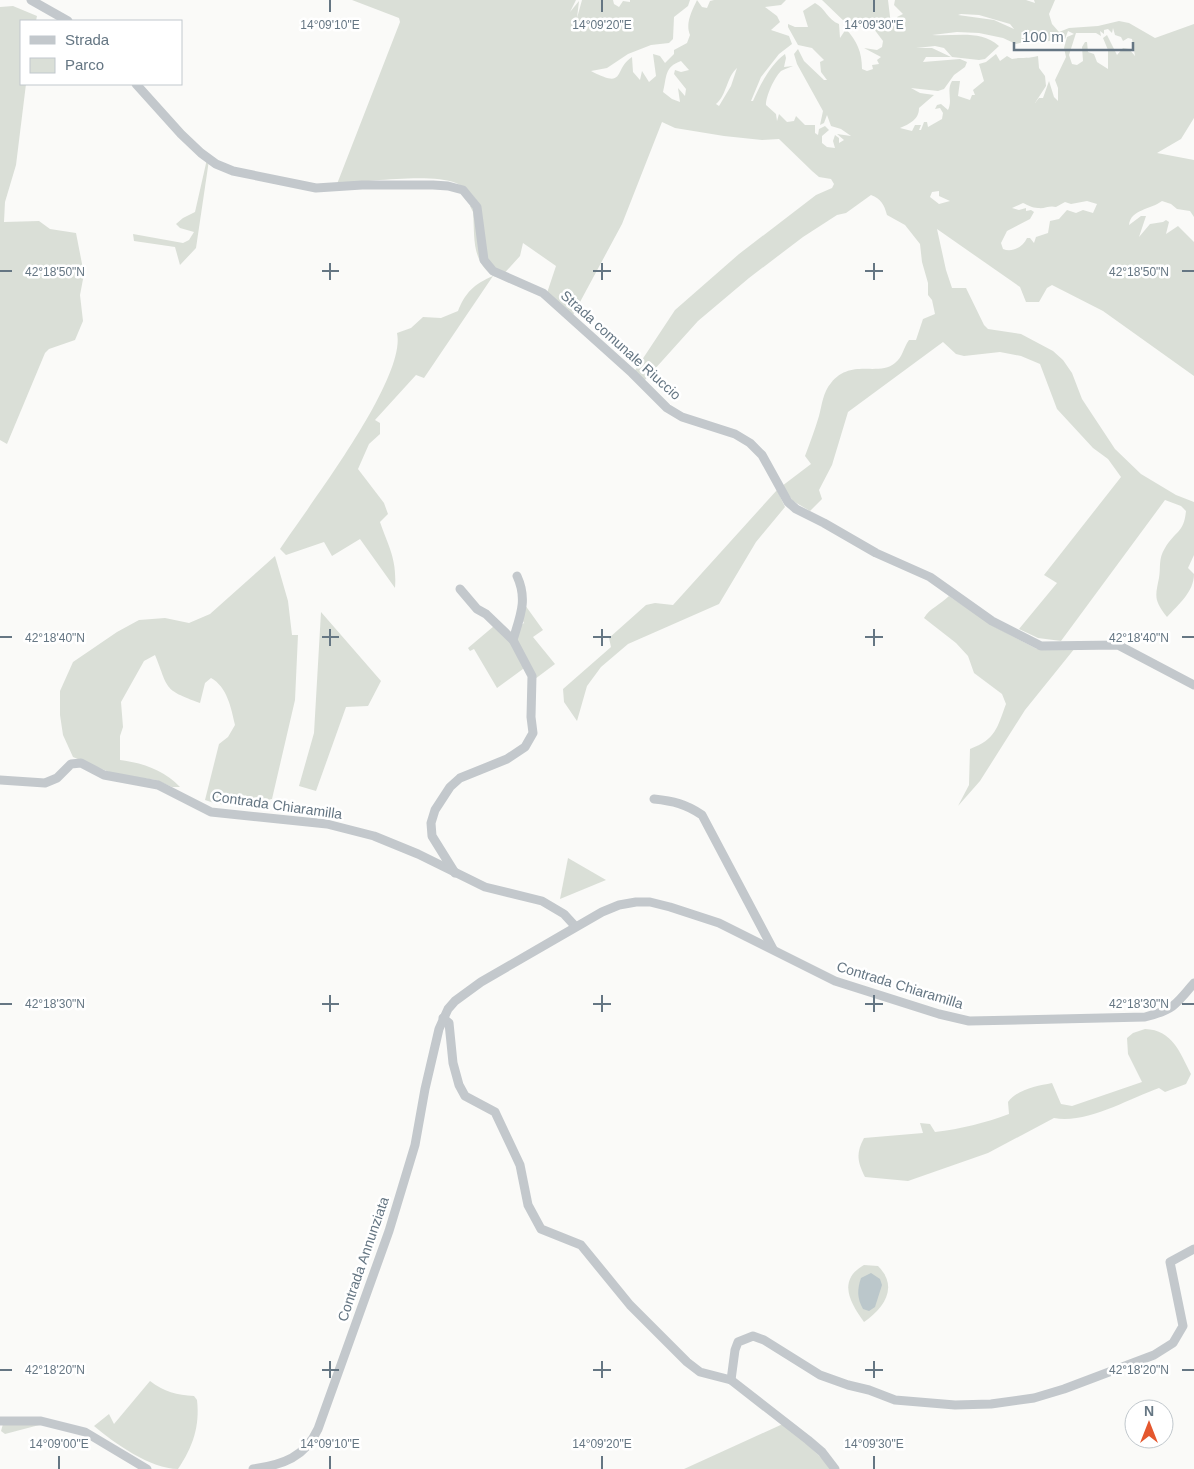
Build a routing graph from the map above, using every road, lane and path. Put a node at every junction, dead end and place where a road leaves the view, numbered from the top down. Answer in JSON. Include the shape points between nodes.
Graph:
{"nodes":[{"id":1,"x":30,"y":0,"type":"edge"},
{"id":2,"x":66,"y":20,"type":"edge"},
{"id":3,"x":137,"y":85,"type":"edge"},
{"id":4,"x":518,"y":576,"type":"dead end"},
{"id":5,"x":460,"y":589,"type":"dead end"},
{"id":6,"x":513,"y":640,"type":"junction"},
{"id":7,"x":1194,"y":686,"type":"edge"},
{"id":8,"x":0,"y":780,"type":"edge"},
{"id":9,"x":654,"y":799,"type":"dead end"},
{"id":10,"x":454,"y":873,"type":"junction"},
{"id":11,"x":575,"y":926,"type":"junction"},
{"id":12,"x":773,"y":949,"type":"junction"},
{"id":13,"x":1194,"y":983,"type":"edge"},
{"id":14,"x":448,"y":1009,"type":"joint"},
{"id":15,"x":443,"y":1018,"type":"junction"},
{"id":16,"x":1194,"y":1250,"type":"edge"},
{"id":17,"x":731,"y":1380,"type":"junction"},
{"id":18,"x":0,"y":1421,"type":"edge"},
{"id":19,"x":147,"y":1469,"type":"edge"},
{"id":20,"x":253,"y":1469,"type":"edge"},
{"id":21,"x":835,"y":1469,"type":"edge"}],
"edges":[{"from":1,"to":2,"type":"street"},
{"from":3,"to":7,"type":"street","name":"Strada comunale Riuccio","via":[[201,153],[216,164],[233,170],[316,188],[433,185],[463,190],[480,214],[481,247],[484,260],[492,271],[543,293],[667,408],[750,443],[762,455],[788,502],[796,509],[876,553],[930,577],[992,621],[1041,646],[1118,645]]},
{"from":4,"to":6,"type":"street","via":[[524,590],[523,604]]},
{"from":5,"to":6,"type":"street","via":[[477,609]]},
{"from":6,"to":10,"type":"street","via":[[532,676],[530,717],[533,733],[525,747],[506,759],[460,778],[450,786],[435,810],[432,836]]},
{"from":8,"to":10,"type":"street","name":"Contrada Chiaramilla","via":[[45,782],[57,778],[71,764],[81,763],[104,774],[158,785],[211,812],[327,824],[374,836]]},
{"from":9,"to":12,"type":"street","via":[[675,801],[702,815]]},
{"from":10,"to":11,"type":"street","name":"Contrada Chiaramilla","via":[[491,889],[542,901],[564,914]]},
{"from":11,"to":12,"type":"street","name":"Contrada Chiaramilla","via":[[619,905],[650,902],[719,923]]},
{"from":11,"to":14,"type":"street","name":"Contrada Chiaramilla","via":[[465,992]]},
{"from":12,"to":13,"type":"street","name":"Contrada Chiaramilla","via":[[835,981],[969,1021],[1145,1017],[1165,1012]]},
{"from":14,"to":15,"type":"street","name":"Contrada Annunziata"},
{"from":15,"to":17,"type":"street","via":[[449,1023],[459,1085],[465,1096],[495,1112],[520,1165],[528,1205],[541,1229],[581,1245],[630,1305],[686,1362],[700,1372]]},
{"from":15,"to":20,"type":"street","name":"Contrada Annunziata","via":[[438,1029],[416,1144],[389,1231],[318,1429],[311,1443],[290,1460]]},
{"from":16,"to":17,"type":"street","via":[[1170,1262],[1183,1326],[1173,1343],[1137,1362],[1034,1398],[955,1405],[895,1400],[820,1375],[764,1340],[752,1336],[738,1342]]},
{"from":17,"to":21,"type":"street","via":[[808,1440]]},
{"from":18,"to":19,"type":"street","via":[[41,1421],[85,1432]]}]}
